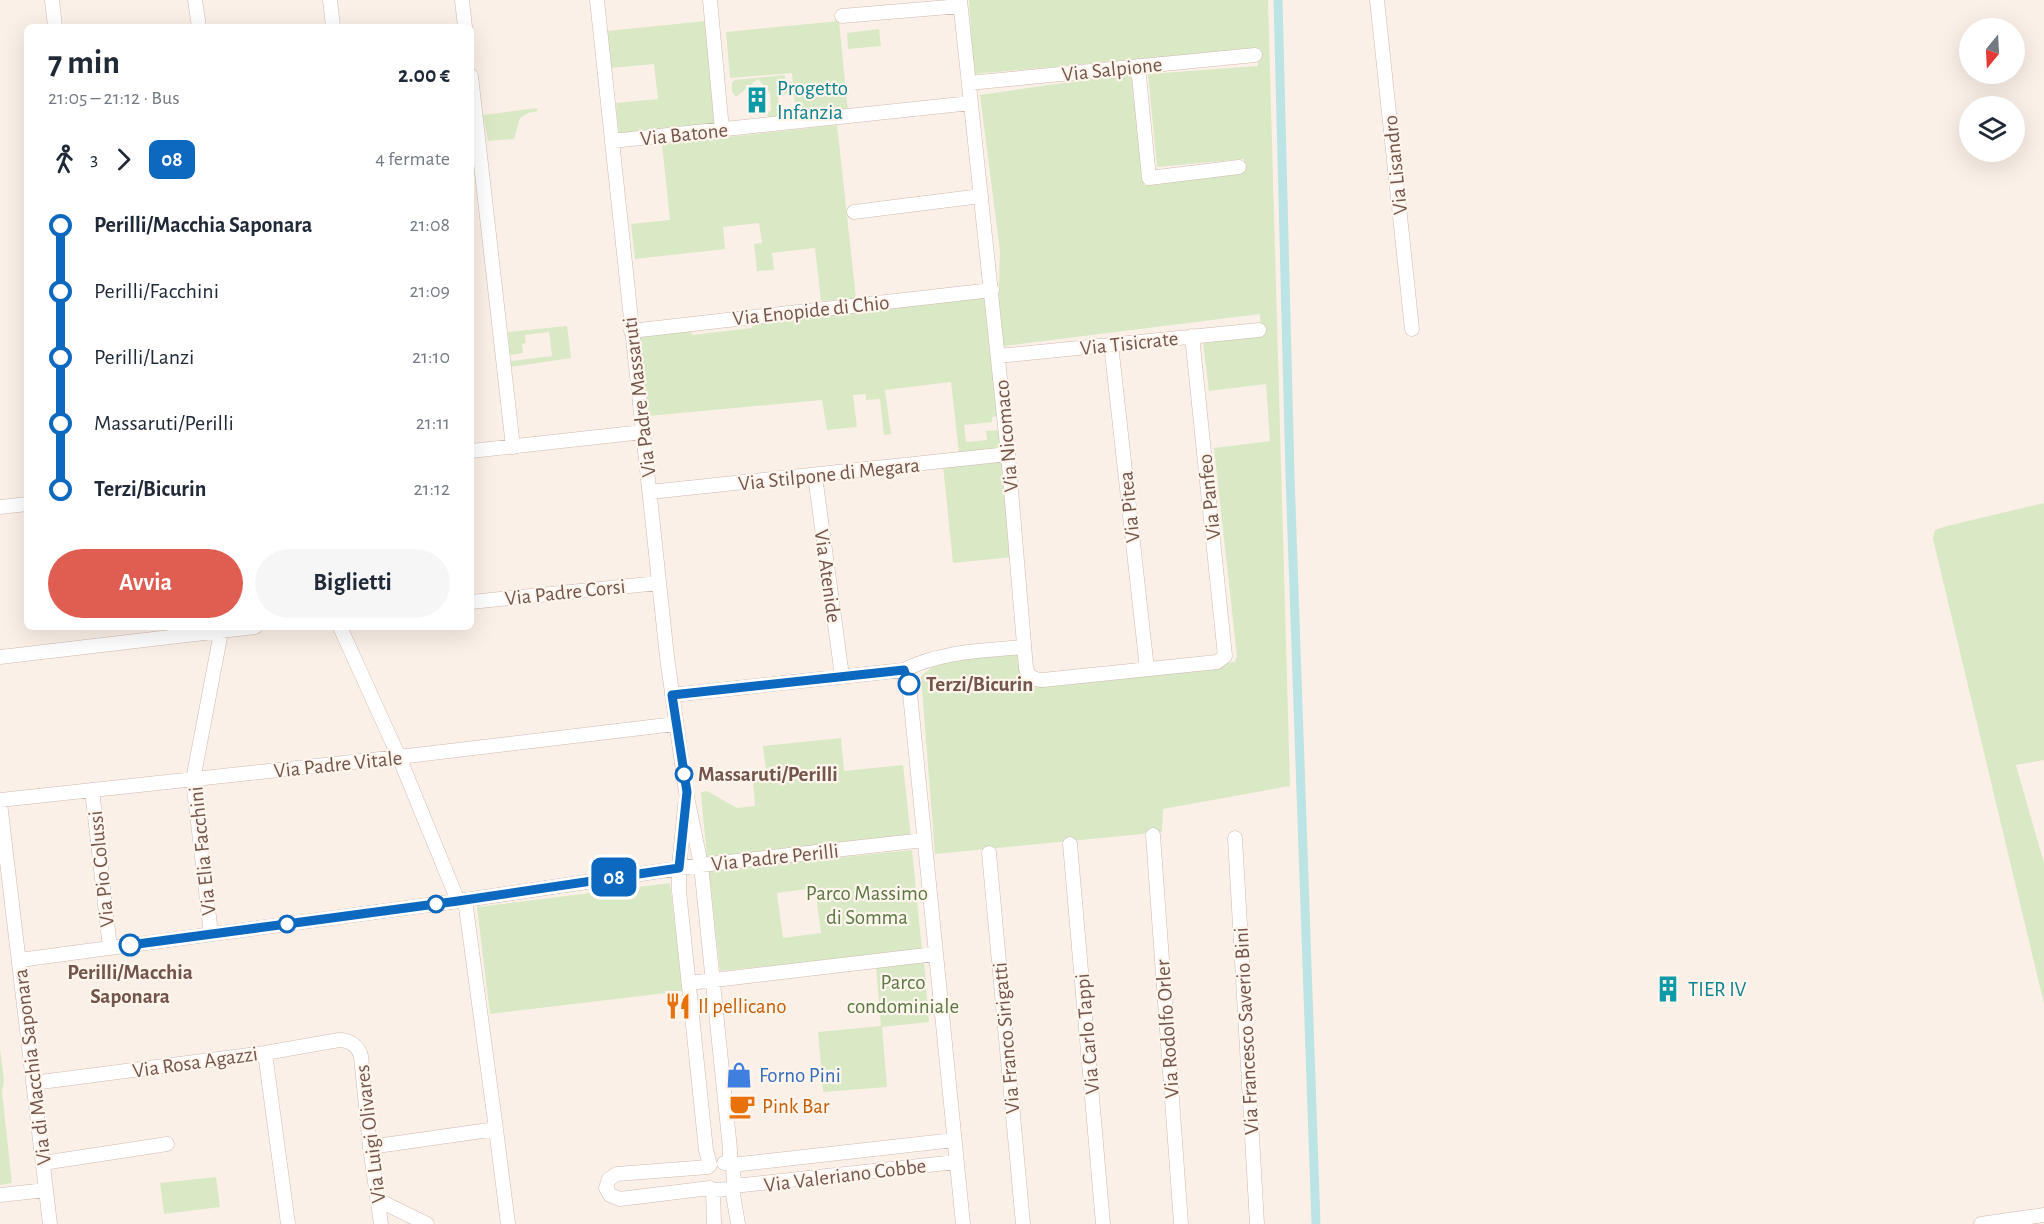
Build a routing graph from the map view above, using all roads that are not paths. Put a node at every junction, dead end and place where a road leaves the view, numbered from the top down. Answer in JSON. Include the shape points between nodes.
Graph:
{"nodes":[{"id":1,"x":52,"y":0,"type":"edge"},
{"id":2,"x":195,"y":0,"type":"edge"},
{"id":3,"x":330,"y":0,"type":"edge"},
{"id":4,"x":462,"y":0,"type":"edge"},
{"id":5,"x":597,"y":0,"type":"edge"},
{"id":6,"x":710,"y":0,"type":"edge"},
{"id":7,"x":1377,"y":0,"type":"edge"},
{"id":8,"x":960,"y":3,"type":"edge"},
{"id":9,"x":842,"y":16,"type":"dead end"},
{"id":10,"x":55,"y":24,"type":"edge"},
{"id":11,"x":199,"y":24,"type":"edge"},
{"id":12,"x":333,"y":24,"type":"edge"},
{"id":13,"x":465,"y":24,"type":"edge"},
{"id":14,"x":1255,"y":55,"type":"dead end"},
{"id":15,"x":1138,"y":66,"type":"junction"},
{"id":16,"x":969,"y":83,"type":"junction"},
{"id":17,"x":474,"y":102,"type":"edge"},
{"id":18,"x":971,"y":103,"type":"junction"},
{"id":19,"x":722,"y":130,"type":"junction"},
{"id":20,"x":612,"y":141,"type":"junction"},
{"id":21,"x":1239,"y":167,"type":"dead end"},
{"id":22,"x":981,"y":196,"type":"junction"},
{"id":23,"x":854,"y":212,"type":"dead end"},
{"id":24,"x":992,"y":290,"type":"junction"},
{"id":25,"x":1412,"y":329,"type":"dead end"},
{"id":26,"x":1259,"y":330,"type":"dead end"},
{"id":27,"x":631,"y":331,"type":"junction"},
{"id":28,"x":1192,"y":336,"type":"junction"},
{"id":29,"x":1111,"y":344,"type":"junction"},
{"id":30,"x":998,"y":356,"type":"junction"},
{"id":31,"x":643,"y":432,"type":"junction"},
{"id":32,"x":513,"y":447,"type":"junction"},
{"id":33,"x":474,"y":452,"type":"edge"},
{"id":34,"x":1008,"y":454,"type":"junction"},
{"id":35,"x":815,"y":476,"type":"junction"},
{"id":36,"x":650,"y":492,"type":"junction"},
{"id":37,"x":24,"y":504,"type":"edge"},
{"id":38,"x":0,"y":507,"type":"edge"},
{"id":39,"x":659,"y":583,"type":"junction"},
{"id":40,"x":474,"y":602,"type":"edge"},
{"id":41,"x":214,"y":630,"type":"edge"},
{"id":42,"x":222,"y":630,"type":"edge"},
{"id":43,"x":341,"y":630,"type":"edge"},
{"id":44,"x":1024,"y":647,"type":"junction"},
{"id":45,"x":0,"y":657,"type":"edge"},
{"id":46,"x":1224,"y":658,"type":"joint"},
{"id":47,"x":1147,"y":669,"type":"junction"},
{"id":48,"x":904,"y":670,"type":"junction"},
{"id":49,"x":842,"y":676,"type":"junction"},
{"id":50,"x":672,"y":695,"type":"junction"},
{"id":51,"x":675,"y":724,"type":"junction"},
{"id":52,"x":399,"y":757,"type":"junction"},
{"id":53,"x":193,"y":780,"type":"junction"},
{"id":54,"x":92,"y":790,"type":"junction"},
{"id":55,"x":687,"y":792,"type":"junction"},
{"id":56,"x":0,"y":802,"type":"edge"},
{"id":57,"x":1,"y":825,"type":"edge"},
{"id":58,"x":1153,"y":835,"type":"dead end"},
{"id":59,"x":1235,"y":838,"type":"dead end"},
{"id":60,"x":924,"y":840,"type":"junction"},
{"id":61,"x":1071,"y":844,"type":"dead end"},
{"id":62,"x":989,"y":853,"type":"dead end"},
{"id":63,"x":701,"y":865,"type":"junction"},
{"id":64,"x":679,"y":868,"type":"junction"},
{"id":65,"x":462,"y":900,"type":"junction"},
{"id":66,"x":212,"y":934,"type":"junction"},
{"id":67,"x":110,"y":948,"type":"junction"},
{"id":68,"x":935,"y":954,"type":"junction"},
{"id":69,"x":20,"y":960,"type":"junction"},
{"id":70,"x":714,"y":980,"type":"junction"},
{"id":71,"x":689,"y":983,"type":"junction"},
{"id":72,"x":355,"y":1045,"type":"joint"},
{"id":73,"x":265,"y":1053,"type":"junction"},
{"id":74,"x":33,"y":1083,"type":"junction"},
{"id":75,"x":496,"y":1129,"type":"junction"},
{"id":76,"x":954,"y":1140,"type":"junction"},
{"id":77,"x":167,"y":1144,"type":"dead end"},
{"id":78,"x":370,"y":1147,"type":"junction"},
{"id":79,"x":956,"y":1162,"type":"junction"},
{"id":80,"x":43,"y":1163,"type":"junction"},
{"id":81,"x":731,"y":1176,"type":"junction"},
{"id":82,"x":710,"y":1177,"type":"junction"},
{"id":83,"x":46,"y":1190,"type":"junction"},
{"id":84,"x":0,"y":1195,"type":"edge"},
{"id":85,"x":384,"y":1203,"type":"dead end"},
{"id":86,"x":2044,"y":1215,"type":"edge"},
{"id":87,"x":50,"y":1224,"type":"edge"},
{"id":88,"x":288,"y":1224,"type":"edge"},
{"id":89,"x":381,"y":1224,"type":"edge"},
{"id":90,"x":427,"y":1224,"type":"edge"},
{"id":91,"x":508,"y":1224,"type":"edge"},
{"id":92,"x":714,"y":1224,"type":"edge"},
{"id":93,"x":738,"y":1224,"type":"edge"},
{"id":94,"x":963,"y":1224,"type":"edge"},
{"id":95,"x":1023,"y":1224,"type":"edge"},
{"id":96,"x":1103,"y":1224,"type":"edge"},
{"id":97,"x":1181,"y":1224,"type":"edge"},
{"id":98,"x":1257,"y":1224,"type":"edge"},
{"id":99,"x":1981,"y":1224,"type":"edge"}],
"edges":[{"from":1,"to":10,"type":"street"},
{"from":2,"to":11,"type":"street"},
{"from":3,"to":12,"type":"street"},
{"from":4,"to":13,"type":"street"},
{"from":5,"to":20,"type":"street","name":"Via Padre Massaruti"},
{"from":6,"to":19,"type":"street"},
{"from":7,"to":25,"type":"street","name":"Via Lisandro"},
{"from":8,"to":9,"type":"street"},
{"from":8,"to":16,"type":"street","name":"Via Nicomaco"},
{"from":14,"to":15,"type":"street","name":"Via Salpione"},
{"from":15,"to":16,"type":"street","name":"Via Salpione"},
{"from":15,"to":21,"type":"street","via":[[1149,178]]},
{"from":16,"to":18,"type":"street","name":"Via Nicomaco"},
{"from":17,"to":32,"type":"street"},
{"from":18,"to":19,"type":"street","name":"Via Batone"},
{"from":18,"to":22,"type":"street","name":"Via Nicomaco"},
{"from":19,"to":20,"type":"street","name":"Via Batone"},
{"from":20,"to":27,"type":"street","name":"Via Padre Massaruti"},
{"from":22,"to":23,"type":"street"},
{"from":22,"to":24,"type":"street","name":"Via Nicomaco"},
{"from":24,"to":27,"type":"street","name":"Via Enopide di Chio"},
{"from":24,"to":30,"type":"street","name":"Via Nicomaco"},
{"from":26,"to":28,"type":"street","name":"Via Tisicrate"},
{"from":27,"to":31,"type":"street","name":"Via Padre Massaruti"},
{"from":28,"to":29,"type":"street","name":"Via Tisicrate"},
{"from":28,"to":46,"type":"street","name":"Via Panfeo"},
{"from":29,"to":30,"type":"street","name":"Via Tisicrate"},
{"from":29,"to":47,"type":"street","name":"Via Pitea"},
{"from":30,"to":34,"type":"street","name":"Via Nicomaco"},
{"from":31,"to":32,"type":"street"},
{"from":31,"to":36,"type":"street","name":"Via Padre Massaruti"},
{"from":32,"to":33,"type":"street"},
{"from":34,"to":35,"type":"street","name":"Via Stilpone di Megara"},
{"from":34,"to":44,"type":"street","name":"Via Nicomaco"},
{"from":35,"to":36,"type":"street","name":"Via Stilpone di Megara"},
{"from":35,"to":49,"type":"street","name":"Via Atenide"},
{"from":36,"to":39,"type":"street","name":"Via Padre Massaruti"},
{"from":37,"to":38,"type":"street"},
{"from":39,"to":40,"type":"street","name":"Via Padre Corsi"},
{"from":39,"to":50,"type":"street","name":"Via Padre Massaruti"},
{"from":41,"to":45,"type":"street"},
{"from":42,"to":53,"type":"street","name":"Via Elia Facchini"},
{"from":43,"to":52,"type":"street"},
{"from":44,"to":47,"type":"street","name":"Via Nicomaco","via":[[1028,674],[1038,680]]},
{"from":44,"to":48,"type":"street","via":[[941,656]]},
{"from":46,"to":47,"type":"street","name":"Via Nicomaco"},
{"from":48,"to":49,"type":"street"},
{"from":48,"to":60,"type":"street","via":[[909,684]]},
{"from":49,"to":50,"type":"street"},
{"from":50,"to":51,"type":"street","name":"Via Padre Massaruti"},
{"from":51,"to":52,"type":"street","name":"Via Padre Vitale"},
{"from":51,"to":55,"type":"street","name":"Via Padre Massaruti"},
{"from":52,"to":53,"type":"street","name":"Via Padre Vitale"},
{"from":52,"to":65,"type":"street"},
{"from":53,"to":54,"type":"street","name":"Via Padre Vitale"},
{"from":53,"to":66,"type":"street","name":"Via Elia Facchini"},
{"from":54,"to":56,"type":"street","name":"Via Padre Vitale"},
{"from":54,"to":67,"type":"street","name":"Via Pio Colussi"},
{"from":55,"to":63,"type":"street","name":"Via Padre Massaruti"},
{"from":55,"to":64,"type":"street","name":"Via Padre Massaruti"},
{"from":56,"to":57,"type":"street","name":"Via di Macchia Saponara"},
{"from":57,"to":69,"type":"street","name":"Via di Macchia Saponara"},
{"from":58,"to":97,"type":"street","name":"Via Rodolfo Orler"},
{"from":59,"to":98,"type":"street","name":"Via Francesco Saverio Bini"},
{"from":60,"to":63,"type":"street","name":"Via Padre Perilli"},
{"from":60,"to":68,"type":"street"},
{"from":61,"to":96,"type":"street","name":"Via Carlo Tappi"},
{"from":62,"to":95,"type":"street","name":"Via Franco Sirigatti"},
{"from":63,"to":64,"type":"street","name":"Via Padre Perilli"},
{"from":63,"to":70,"type":"street","name":"Via Padre Massaruti"},
{"from":64,"to":65,"type":"street","name":"Via Padre Perilli"},
{"from":64,"to":71,"type":"street","name":"Via Padre Massaruti"},
{"from":65,"to":66,"type":"street","name":"Via Padre Perilli"},
{"from":65,"to":75,"type":"street"},
{"from":66,"to":67,"type":"street","name":"Via Padre Perilli"},
{"from":67,"to":69,"type":"street","name":"Via Padre Perilli"},
{"from":68,"to":70,"type":"street"},
{"from":68,"to":76,"type":"street"},
{"from":69,"to":74,"type":"street","name":"Via di Macchia Saponara"},
{"from":70,"to":71,"type":"street"},
{"from":70,"to":81,"type":"street","name":"Via Padre Massaruti"},
{"from":71,"to":82,"type":"street","name":"Via Padre Massaruti"},
{"from":72,"to":73,"type":"street","name":"Via Rosa Agazzi","via":[[339,1040]]},
{"from":72,"to":78,"type":"street","name":"Via Luigi Olivares","via":[[361,1056]]},
{"from":73,"to":74,"type":"street","name":"Via Rosa Agazzi"},
{"from":73,"to":88,"type":"street"},
{"from":74,"to":80,"type":"street","name":"Via di Macchia Saponara"},
{"from":75,"to":78,"type":"street"},
{"from":75,"to":91,"type":"street"},
{"from":76,"to":79,"type":"street"},
{"from":76,"to":81,"type":"street","name":"Via Valeriano Cobbe"},
{"from":77,"to":80,"type":"street"},
{"from":78,"to":89,"type":"street","name":"Via Luigi Olivares"},
{"from":79,"to":81,"type":"street","name":"Via Valeriano Cobbe"},
{"from":79,"to":94,"type":"street"},
{"from":80,"to":83,"type":"street","name":"Via di Macchia Saponara"},
{"from":81,"to":82,"type":"street","name":"Via Valeriano Cobbe"},
{"from":81,"to":82,"type":"street","name":"Via Valeriano Cobbe"},
{"from":81,"to":93,"type":"street","name":"Via Padre Massaruti"},
{"from":82,"to":82,"type":"street","name":"Via Valeriano Cobbe","via":[[614,1175],[606,1188],[610,1195],[620,1199]]},
{"from":82,"to":92,"type":"street","name":"Via Padre Massaruti"},
{"from":83,"to":84,"type":"street"},
{"from":83,"to":87,"type":"street","name":"Via di Macchia Saponara"},
{"from":85,"to":90,"type":"street"},
{"from":86,"to":99,"type":"street"}]}
